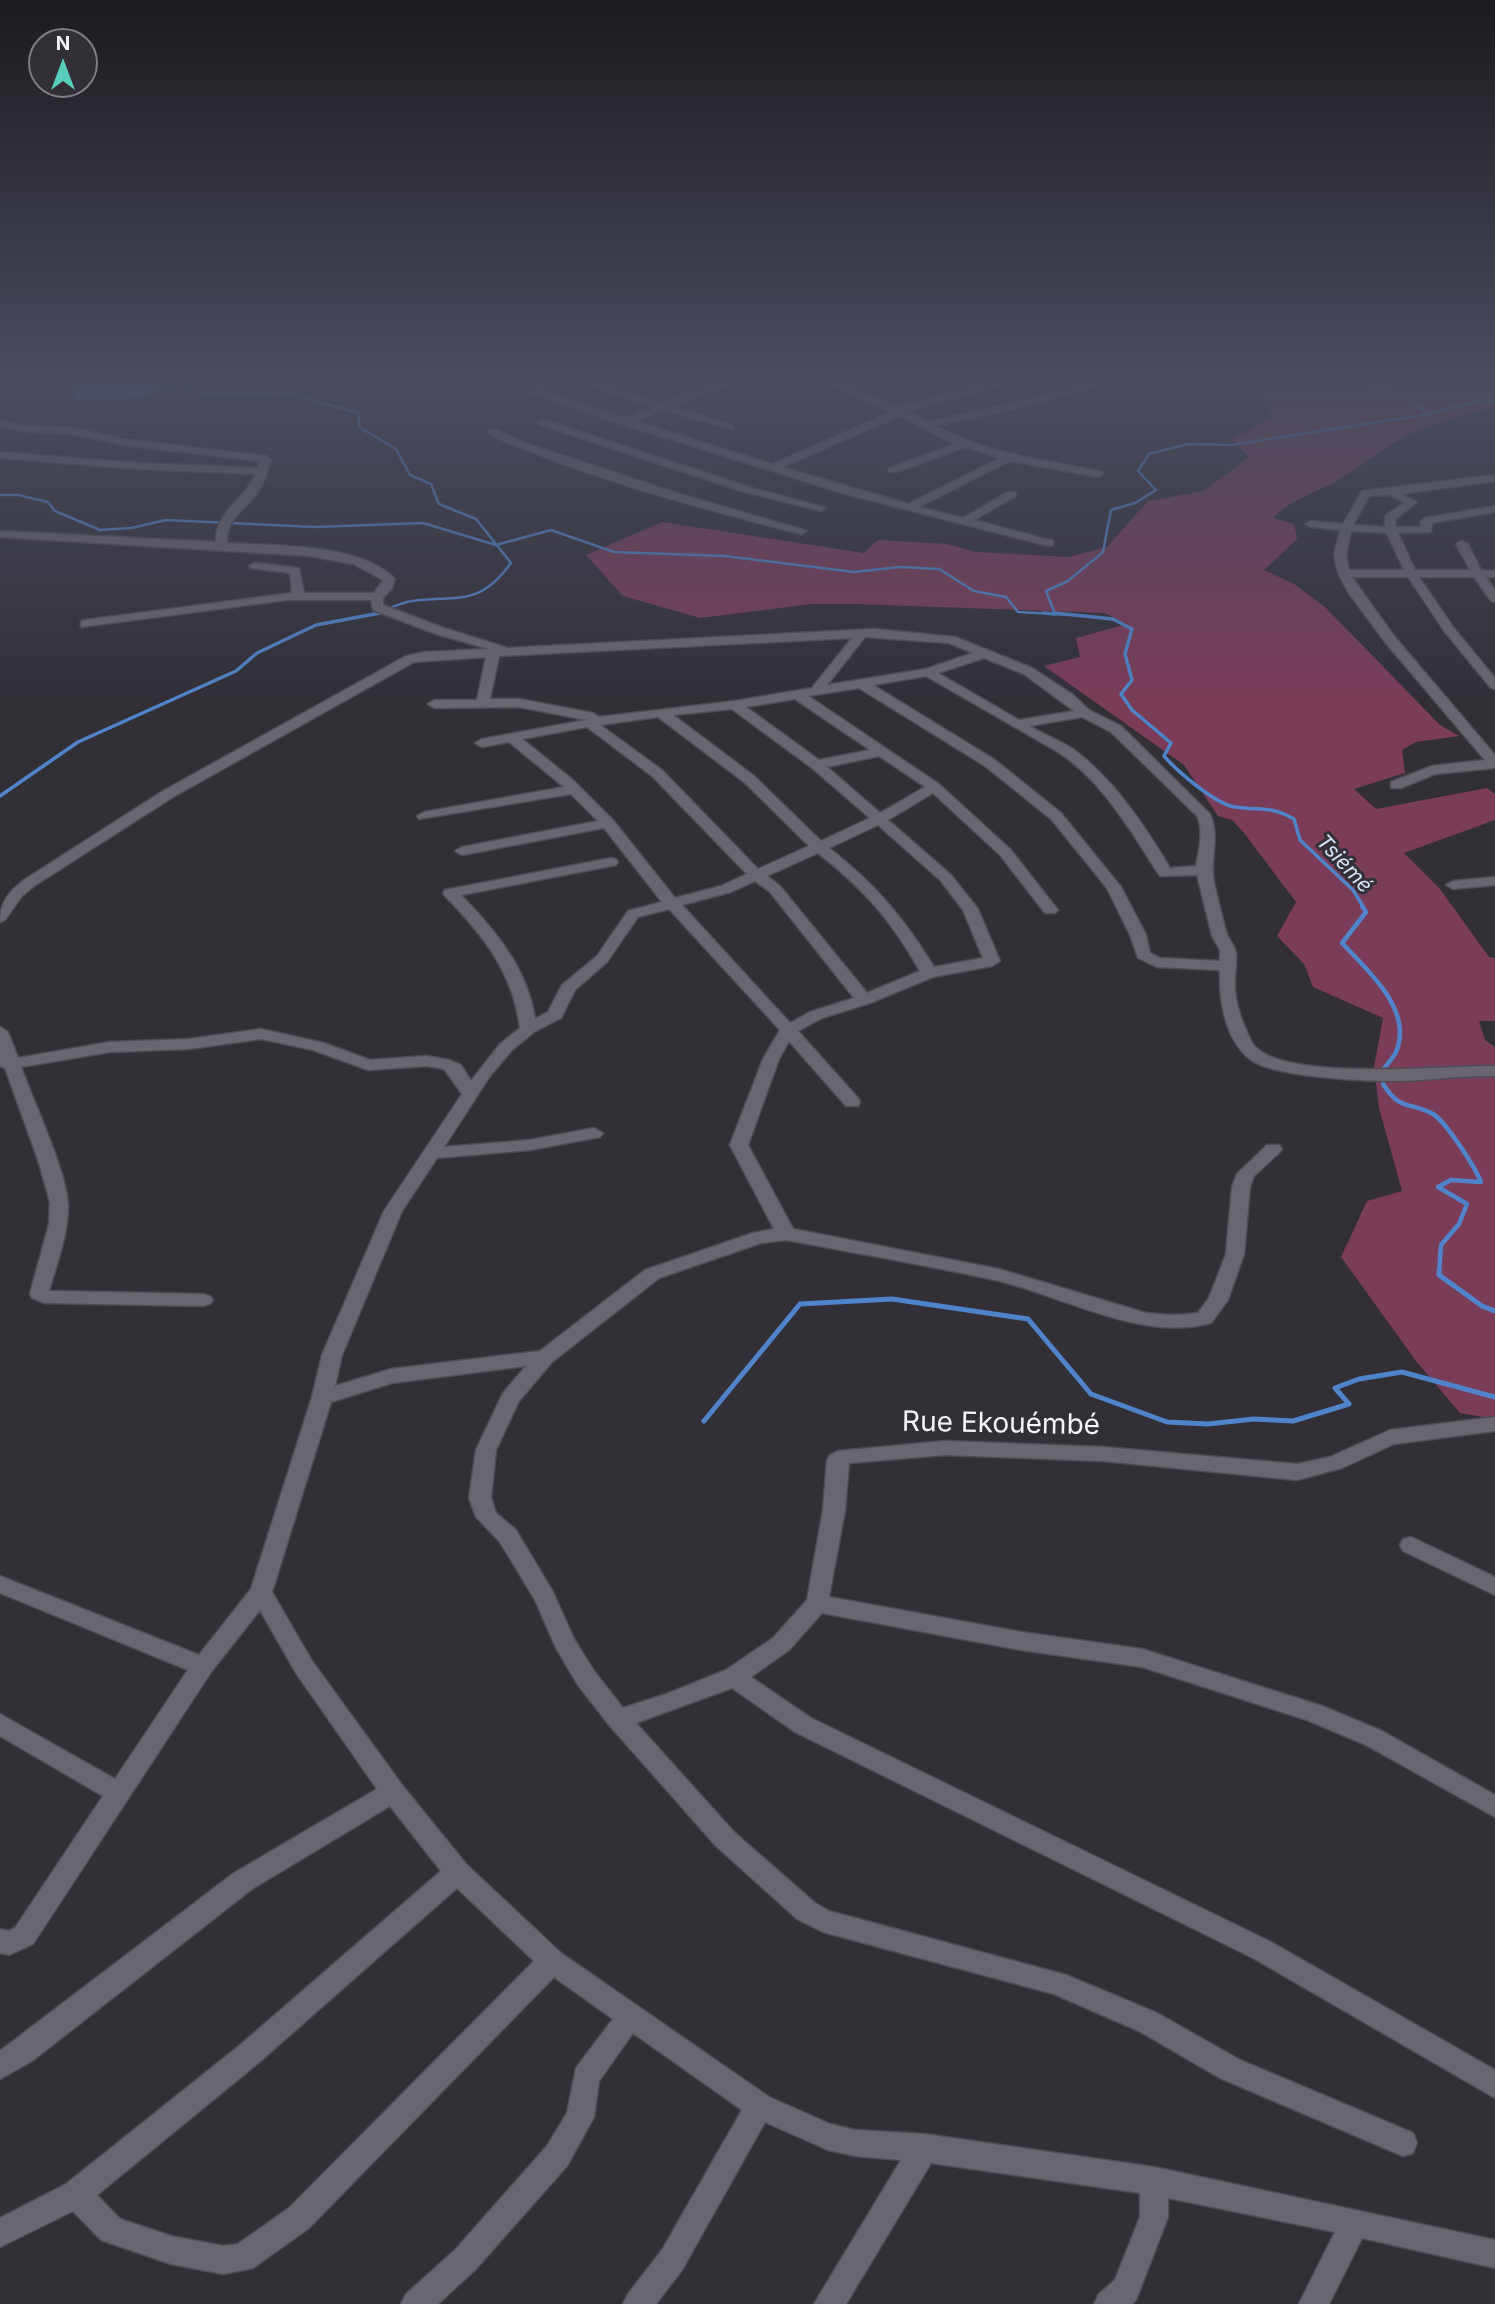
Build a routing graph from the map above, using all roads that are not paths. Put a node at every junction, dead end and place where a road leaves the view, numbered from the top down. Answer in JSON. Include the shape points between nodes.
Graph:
{"nodes":[{"id":1,"x":255,"y":488,"type":"edge"},
{"id":2,"x":652,"y":488,"type":"edge"},
{"id":3,"x":740,"y":488,"type":"edge"},
{"id":4,"x":836,"y":488,"type":"edge"},
{"id":5,"x":948,"y":488,"type":"edge"},
{"id":6,"x":1426,"y":488,"type":"edge"},
{"id":7,"x":1394,"y":492,"type":"junction"},
{"id":8,"x":1012,"y":494,"type":"dead end"},
{"id":9,"x":910,"y":507,"type":"junction"},
{"id":10,"x":821,"y":508,"type":"dead end"},
{"id":11,"x":1495,"y":509,"type":"edge"},
{"id":12,"x":965,"y":521,"type":"junction"},
{"id":13,"x":1311,"y":524,"type":"dead end"},
{"id":14,"x":1344,"y":528,"type":"junction"},
{"id":15,"x":801,"y":531,"type":"dead end"},
{"id":16,"x":1389,"y":531,"type":"junction"},
{"id":17,"x":0,"y":534,"type":"edge"},
{"id":18,"x":1049,"y":543,"type":"dead end"},
{"id":19,"x":1462,"y":544,"type":"dead end"},
{"id":20,"x":222,"y":546,"type":"junction"},
{"id":21,"x":254,"y":566,"type":"dead end"},
{"id":22,"x":1344,"y":573,"type":"junction"},
{"id":23,"x":1411,"y":573,"type":"junction"},
{"id":24,"x":1477,"y":573,"type":"junction"},
{"id":25,"x":1495,"y":573,"type":"edge"},
{"id":26,"x":298,"y":595,"type":"junction"},
{"id":27,"x":377,"y":597,"type":"junction"},
{"id":28,"x":1495,"y":598,"type":"edge"},
{"id":29,"x":85,"y":624,"type":"dead end"},
{"id":30,"x":861,"y":634,"type":"junction"},
{"id":31,"x":496,"y":652,"type":"junction"},
{"id":32,"x":985,"y":653,"type":"junction"},
{"id":33,"x":928,"y":672,"type":"junction"},
{"id":34,"x":861,"y":683,"type":"junction"},
{"id":35,"x":1495,"y":685,"type":"edge"},
{"id":36,"x":817,"y":690,"type":"junction"},
{"id":37,"x":798,"y":695,"type":"junction"},
{"id":38,"x":483,"y":703,"type":"junction"},
{"id":39,"x":434,"y":704,"type":"dead end"},
{"id":40,"x":735,"y":705,"type":"junction"},
{"id":41,"x":659,"y":712,"type":"junction"},
{"id":42,"x":1084,"y":713,"type":"junction"},
{"id":43,"x":621,"y":717,"type":"junction"},
{"id":44,"x":589,"y":723,"type":"junction"},
{"id":45,"x":1017,"y":724,"type":"junction"},
{"id":46,"x":512,"y":738,"type":"junction"},
{"id":47,"x":482,"y":743,"type":"dead end"},
{"id":48,"x":882,"y":751,"type":"junction"},
{"id":49,"x":1495,"y":764,"type":"edge"},
{"id":50,"x":817,"y":765,"type":"junction"},
{"id":51,"x":1396,"y":785,"type":"dead end"},
{"id":52,"x":934,"y":787,"type":"junction"},
{"id":53,"x":573,"y":789,"type":"junction"},
{"id":54,"x":424,"y":816,"type":"dead end"},
{"id":55,"x":880,"y":819,"type":"junction"},
{"id":56,"x":608,"y":822,"type":"junction"},
{"id":57,"x":818,"y":846,"type":"junction"},
{"id":58,"x":463,"y":851,"type":"dead end"},
{"id":59,"x":611,"y":862,"type":"dead end"},
{"id":60,"x":1203,"y":870,"type":"junction"},
{"id":61,"x":755,"y":875,"type":"junction"},
{"id":62,"x":1495,"y":881,"type":"edge"},
{"id":63,"x":1453,"y":886,"type":"dead end"},
{"id":64,"x":674,"y":904,"type":"junction"},
{"id":65,"x":1050,"y":910,"type":"dead end"},
{"id":66,"x":0,"y":917,"type":"edge"},
{"id":67,"x":1226,"y":966,"type":"junction"},
{"id":68,"x":929,"y":973,"type":"junction"},
{"id":69,"x":864,"y":1000,"type":"junction"},
{"id":70,"x":528,"y":1029,"type":"junction"},
{"id":71,"x":787,"y":1031,"type":"junction"},
{"id":72,"x":1,"y":1037,"type":"edge"},
{"id":73,"x":5,"y":1063,"type":"edge"},
{"id":74,"x":1495,"y":1071,"type":"edge"},
{"id":75,"x":470,"y":1093,"type":"junction"},
{"id":76,"x":852,"y":1102,"type":"dead end"},
{"id":77,"x":594,"y":1133,"type":"dead end"},
{"id":78,"x":1273,"y":1149,"type":"dead end"},
{"id":79,"x":432,"y":1153,"type":"junction"},
{"id":80,"x":786,"y":1234,"type":"junction"},
{"id":81,"x":203,"y":1300,"type":"dead end"},
{"id":82,"x":545,"y":1357,"type":"junction"},
{"id":83,"x":322,"y":1397,"type":"junction"},
{"id":84,"x":1495,"y":1424,"type":"edge"},
{"id":85,"x":1411,"y":1545,"type":"dead end"},
{"id":86,"x":0,"y":1584,"type":"edge"},
{"id":87,"x":1495,"y":1587,"type":"edge"},
{"id":88,"x":261,"y":1592,"type":"junction"},
{"id":89,"x":817,"y":1603,"type":"junction"},
{"id":90,"x":203,"y":1666,"type":"junction"},
{"id":91,"x":734,"y":1676,"type":"junction"},
{"id":92,"x":618,"y":1719,"type":"junction"},
{"id":93,"x":0,"y":1724,"type":"edge"},
{"id":94,"x":393,"y":1792,"type":"junction"},
{"id":95,"x":119,"y":1793,"type":"junction"},
{"id":96,"x":1495,"y":1807,"type":"edge"},
{"id":97,"x":457,"y":1872,"type":"junction"},
{"id":98,"x":0,"y":1941,"type":"edge"},
{"id":99,"x":552,"y":1961,"type":"junction"},
{"id":100,"x":631,"y":2015,"type":"junction"},
{"id":101,"x":0,"y":2066,"type":"edge"},
{"id":102,"x":1495,"y":2085,"type":"edge"},
{"id":103,"x":760,"y":2106,"type":"junction"},
{"id":104,"x":1403,"y":2143,"type":"dead end"},
{"id":105,"x":925,"y":2148,"type":"junction"},
{"id":106,"x":1154,"y":2181,"type":"junction"},
{"id":107,"x":76,"y":2194,"type":"junction"},
{"id":108,"x":1355,"y":2222,"type":"junction"},
{"id":109,"x":0,"y":2233,"type":"edge"},
{"id":110,"x":1495,"y":2254,"type":"edge"},
{"id":111,"x":416,"y":2304,"type":"edge"},
{"id":112,"x":638,"y":2304,"type":"edge"},
{"id":113,"x":829,"y":2304,"type":"edge"},
{"id":114,"x":1109,"y":2304,"type":"edge"},
{"id":115,"x":1314,"y":2304,"type":"edge"}],
"edges":[{"from":1,"to":20,"type":"street","via":[[223,521]]},
{"from":2,"to":15,"type":"street"},
{"from":3,"to":10,"type":"street"},
{"from":4,"to":9,"type":"street"},
{"from":5,"to":9,"type":"street"},
{"from":6,"to":7,"type":"street"},
{"from":7,"to":14,"type":"street","via":[[1366,493]]},
{"from":7,"to":16,"type":"street","via":[[1412,502],[1391,514]]},
{"from":8,"to":12,"type":"street"},
{"from":9,"to":12,"type":"street"},
{"from":11,"to":16,"type":"street","via":[[1429,520],[1427,530]]},
{"from":12,"to":18,"type":"street"},
{"from":13,"to":14,"type":"street"},
{"from":14,"to":16,"type":"street"},
{"from":14,"to":22,"type":"street","via":[[1340,555]]},
{"from":16,"to":23,"type":"street"},
{"from":17,"to":20,"type":"street"},
{"from":19,"to":24,"type":"street"},
{"from":20,"to":27,"type":"street","via":[[325,555],[371,566],[389,579]]},
{"from":21,"to":26,"type":"street","via":[[295,570]]},
{"from":22,"to":23,"type":"street"},
{"from":22,"to":49,"type":"street","via":[[1423,681]]},
{"from":23,"to":24,"type":"street"},
{"from":23,"to":35,"type":"street"},
{"from":24,"to":25,"type":"street"},
{"from":24,"to":28,"type":"street"},
{"from":26,"to":27,"type":"street"},
{"from":26,"to":29,"type":"street"},
{"from":27,"to":31,"type":"street","via":[[377,607],[387,612]]},
{"from":30,"to":31,"type":"street"},
{"from":30,"to":32,"type":"street","via":[[932,637]]},
{"from":30,"to":36,"type":"street"},
{"from":31,"to":38,"type":"street"},
{"from":31,"to":66,"type":"street","via":[[410,659],[167,794],[29,883]]},
{"from":32,"to":33,"type":"street"},
{"from":32,"to":42,"type":"street","via":[[1028,671]]},
{"from":33,"to":34,"type":"street"},
{"from":33,"to":45,"type":"street"},
{"from":34,"to":36,"type":"street"},
{"from":34,"to":67,"type":"street","via":[[990,763],[1056,816],[1114,887],[1143,955],[1157,961]]},
{"from":36,"to":37,"type":"street"},
{"from":37,"to":40,"type":"street"},
{"from":37,"to":48,"type":"street"},
{"from":38,"to":39,"type":"street"},
{"from":38,"to":43,"type":"street"},
{"from":40,"to":41,"type":"street"},
{"from":40,"to":50,"type":"street"},
{"from":41,"to":43,"type":"street"},
{"from":41,"to":57,"type":"street","via":[[749,779]]},
{"from":42,"to":45,"type":"street"},
{"from":42,"to":60,"type":"street","via":[[1116,729],[1203,814],[1208,825]]},
{"from":43,"to":44,"type":"street"},
{"from":44,"to":46,"type":"street"},
{"from":44,"to":61,"type":"street","via":[[657,774]]},
{"from":45,"to":60,"type":"street","via":[[1071,754],[1112,797],[1165,873]]},
{"from":46,"to":47,"type":"street"},
{"from":46,"to":53,"type":"street"},
{"from":48,"to":50,"type":"street"},
{"from":48,"to":52,"type":"street"},
{"from":49,"to":51,"type":"street","via":[[1432,770]]},
{"from":50,"to":55,"type":"street"},
{"from":52,"to":55,"type":"street"},
{"from":52,"to":65,"type":"street","via":[[1005,852]]},
{"from":53,"to":54,"type":"street"},
{"from":53,"to":56,"type":"street"},
{"from":55,"to":57,"type":"street"},
{"from":55,"to":68,"type":"street","via":[[946,878],[970,909],[992,961]]},
{"from":56,"to":58,"type":"street"},
{"from":56,"to":64,"type":"street"},
{"from":57,"to":61,"type":"street"},
{"from":57,"to":68,"type":"street","via":[[869,890],[904,930]]},
{"from":59,"to":70,"type":"street","via":[[450,894],[495,940],[513,969]]},
{"from":60,"to":67,"type":"street","via":[[1228,950]]},
{"from":61,"to":64,"type":"street"},
{"from":61,"to":69,"type":"street","via":[[775,889]]},
{"from":62,"to":63,"type":"street"},
{"from":64,"to":70,"type":"street","via":[[634,914],[602,960],[568,988],[555,1015]]},
{"from":64,"to":71,"type":"street"},
{"from":67,"to":74,"type":"street","via":[[1227,992],[1245,1046],[1258,1058],[1278,1066],[1393,1076]]},
{"from":68,"to":69,"type":"street"},
{"from":69,"to":71,"type":"street","via":[[816,1015]]},
{"from":70,"to":75,"type":"street","via":[[506,1047]]},
{"from":71,"to":76,"type":"street"},
{"from":71,"to":80,"type":"street","via":[[771,1059],[739,1145]]},
{"from":72,"to":73,"type":"street"},
{"from":73,"to":75,"type":"street","via":[[110,1047],[189,1044],[261,1034],[318,1046],[368,1065],[427,1061],[449,1065]]},
{"from":73,"to":81,"type":"street","via":[[47,1160],[59,1202],[58,1224],[39,1294]]},
{"from":75,"to":79,"type":"street"},
{"from":77,"to":79,"type":"street","via":[[530,1146]]},
{"from":78,"to":80,"type":"street","via":[[1246,1174],[1241,1187],[1235,1254],[1218,1300],[1203,1318],[1189,1321],[1145,1319],[999,1275]]},
{"from":79,"to":83,"type":"street","via":[[393,1211],[331,1355]]},
{"from":80,"to":82,"type":"street","via":[[759,1237],[652,1274]]},
{"from":82,"to":83,"type":"street","via":[[391,1376]]},
{"from":82,"to":92,"type":"street","via":[[510,1398],[486,1450],[480,1498],[487,1517],[509,1536],[521,1556],[586,1678]]},
{"from":83,"to":88,"type":"street"},
{"from":84,"to":89,"type":"street","name":"Rue Ekouémbé","via":[[1390,1437],[1335,1463],[1297,1472],[1103,1454],[946,1448],[845,1456],[837,1460],[834,1470],[834,1510]]},
{"from":85,"to":87,"type":"street"},
{"from":86,"to":90,"type":"street"},
{"from":88,"to":90,"type":"street"},
{"from":88,"to":94,"type":"street","via":[[304,1667]]},
{"from":89,"to":91,"type":"street","via":[[781,1644]]},
{"from":89,"to":96,"type":"street","via":[[1142,1658],[1314,1713],[1374,1738]]},
{"from":90,"to":95,"type":"street"},
{"from":91,"to":92,"type":"street"},
{"from":91,"to":102,"type":"street","via":[[803,1725],[1262,1950]]},
{"from":92,"to":104,"type":"street","via":[[725,1839],[823,1922],[1057,1983],[1148,2022],[1230,2069]]},
{"from":93,"to":95,"type":"street"},
{"from":94,"to":97,"type":"street"},
{"from":94,"to":101,"type":"street","via":[[243,1881]]},
{"from":95,"to":98,"type":"street","via":[[24,1936],[18,1941]]},
{"from":97,"to":99,"type":"street"},
{"from":97,"to":107,"type":"street","via":[[248,2055]]},
{"from":99,"to":100,"type":"street"},
{"from":99,"to":107,"type":"street","via":[[299,2218],[243,2258],[223,2260],[171,2250],[111,2230]]},
{"from":100,"to":103,"type":"street"},
{"from":100,"to":111,"type":"street","via":[[586,2077],[580,2117],[556,2156],[465,2260]]},
{"from":103,"to":105,"type":"street","via":[[828,2137]]},
{"from":103,"to":112,"type":"street","via":[[672,2260]]},
{"from":105,"to":106,"type":"street"},
{"from":105,"to":113,"type":"street"},
{"from":106,"to":108,"type":"street"},
{"from":106,"to":114,"type":"street","via":[[1154,2217],[1126,2290]]},
{"from":107,"to":109,"type":"street"},
{"from":108,"to":110,"type":"street"},
{"from":108,"to":115,"type":"street"}]}
